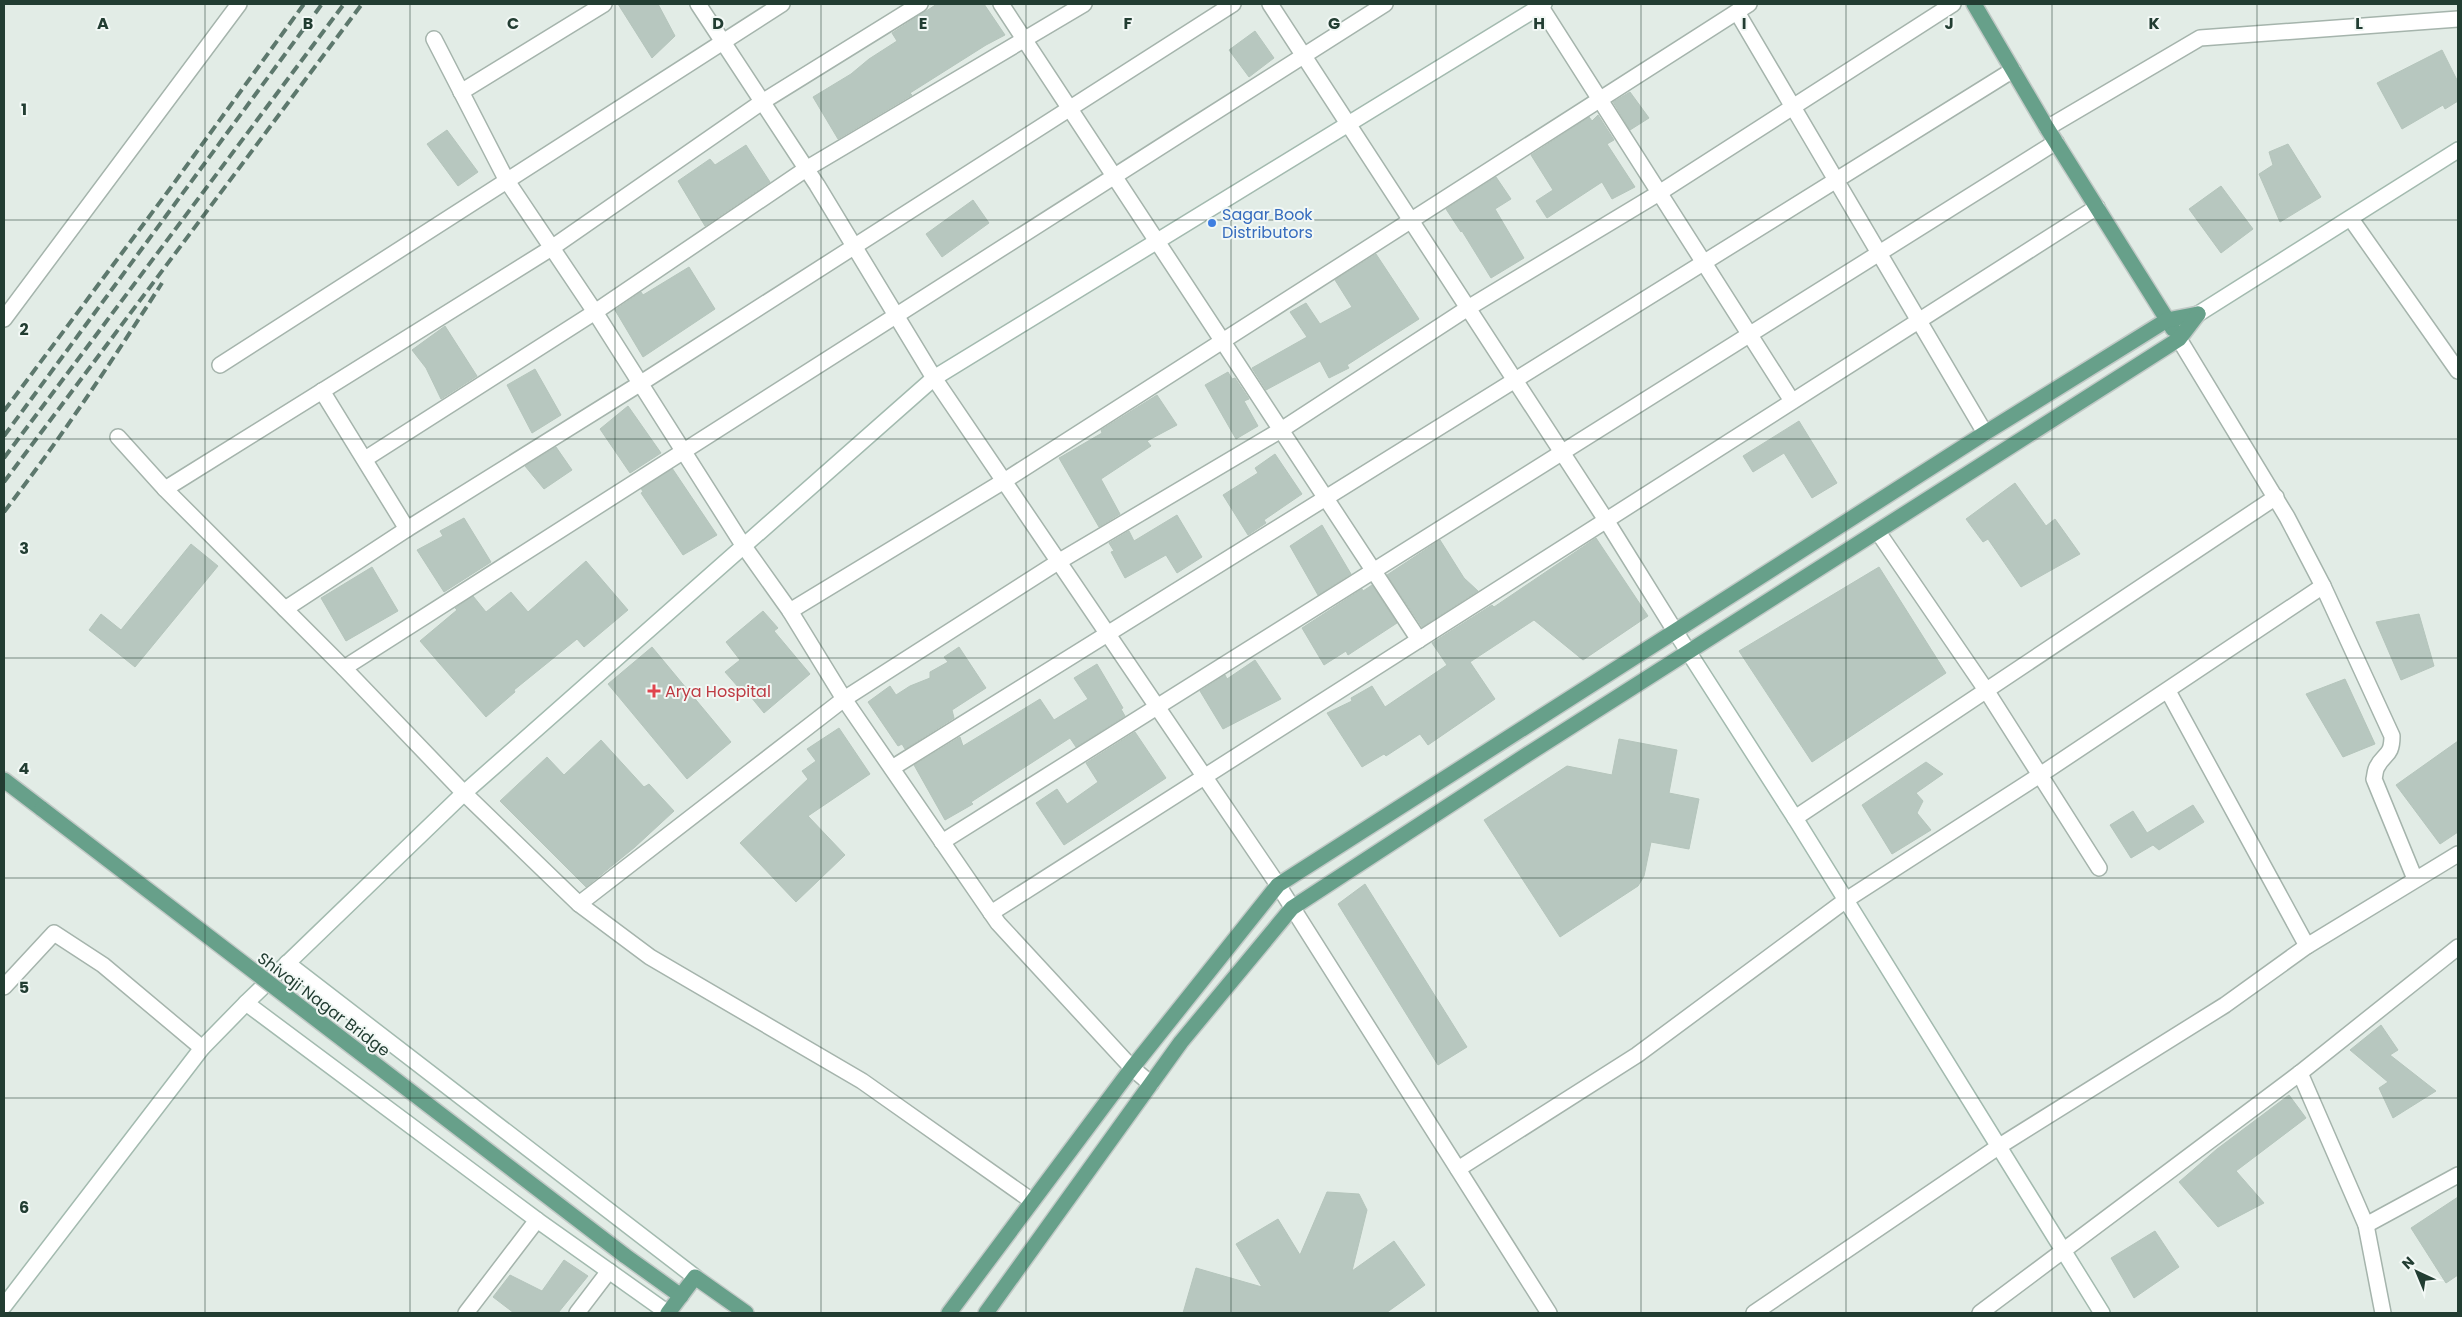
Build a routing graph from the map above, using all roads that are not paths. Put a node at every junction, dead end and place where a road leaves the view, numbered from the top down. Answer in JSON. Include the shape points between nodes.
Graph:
{"nodes":[{"id":1,"x":239,"y":4,"type":"edge"},
{"id":2,"x":604,"y":4,"type":"edge"},
{"id":3,"x":698,"y":4,"type":"edge"},
{"id":4,"x":782,"y":4,"type":"edge"},
{"id":5,"x":920,"y":4,"type":"edge"},
{"id":6,"x":1001,"y":4,"type":"edge"},
{"id":7,"x":1084,"y":4,"type":"edge"},
{"id":8,"x":1233,"y":4,"type":"edge"},
{"id":9,"x":1270,"y":4,"type":"edge"},
{"id":10,"x":1385,"y":4,"type":"edge"},
{"id":11,"x":1541,"y":4,"type":"edge"},
{"id":12,"x":1952,"y":4,"type":"edge"},
{"id":13,"x":1974,"y":4,"type":"edge"},
{"id":14,"x":1743,"y":8,"type":"edge"},
{"id":15,"x":2458,"y":19,"type":"edge"},
{"id":16,"x":434,"y":39,"type":"dead end"},
{"id":17,"x":1024,"y":39,"type":"junction"},
{"id":18,"x":722,"y":42,"type":"junction"},
{"id":19,"x":1304,"y":56,"type":"junction"},
{"id":20,"x":2013,"y":70,"type":"junction"},
{"id":21,"x":461,"y":92,"type":"junction"},
{"id":22,"x":1600,"y":99,"type":"junction"},
{"id":23,"x":762,"y":102,"type":"junction"},
{"id":24,"x":1792,"y":106,"type":"junction"},
{"id":25,"x":1070,"y":108,"type":"junction"},
{"id":26,"x":1348,"y":123,"type":"junction"},
{"id":27,"x":2047,"y":128,"type":"junction"},
{"id":28,"x":2056,"y":142,"type":"junction"},
{"id":29,"x":2458,"y":150,"type":"edge"},
{"id":30,"x":806,"y":169,"type":"junction"},
{"id":31,"x":1114,"y":176,"type":"junction"},
{"id":32,"x":1836,"y":180,"type":"junction"},
{"id":33,"x":507,"y":181,"type":"junction"},
{"id":34,"x":1659,"y":193,"type":"junction"},
{"id":35,"x":2097,"y":207,"type":"junction"},
{"id":36,"x":2350,"y":219,"type":"junction"},
{"id":37,"x":1411,"y":220,"type":"junction"},
{"id":38,"x":1157,"y":241,"type":"junction"},
{"id":39,"x":854,"y":246,"type":"junction"},
{"id":40,"x":553,"y":247,"type":"junction"},
{"id":41,"x":1879,"y":253,"type":"junction"},
{"id":42,"x":1704,"y":262,"type":"junction"},
{"id":43,"x":1468,"y":308,"type":"junction"},
{"id":44,"x":595,"y":312,"type":"junction"},
{"id":45,"x":2198,"y":314,"type":"junction"},
{"id":46,"x":897,"y":315,"type":"junction"},
{"id":47,"x":4,"y":320,"type":"edge"},
{"id":48,"x":1919,"y":320,"type":"junction"},
{"id":49,"x":2168,"y":320,"type":"junction"},
{"id":50,"x":1750,"y":334,"type":"junction"},
{"id":51,"x":2179,"y":339,"type":"junction"},
{"id":52,"x":1222,"y":341,"type":"junction"},
{"id":53,"x":220,"y":366,"type":"dead end"},
{"id":54,"x":2458,"y":371,"type":"edge"},
{"id":55,"x":934,"y":378,"type":"junction"},
{"id":56,"x":1515,"y":380,"type":"junction"},
{"id":57,"x":641,"y":383,"type":"junction"},
{"id":58,"x":322,"y":391,"type":"junction"},
{"id":59,"x":1792,"y":401,"type":"junction"},
{"id":60,"x":1281,"y":430,"type":"junction"},
{"id":61,"x":1985,"y":433,"type":"junction"},
{"id":62,"x":118,"y":437,"type":"dead end"},
{"id":63,"x":682,"y":449,"type":"junction"},
{"id":64,"x":1562,"y":452,"type":"junction"},
{"id":65,"x":365,"y":459,"type":"junction"},
{"id":66,"x":1004,"y":481,"type":"junction"},
{"id":67,"x":166,"y":489,"type":"junction"},
{"id":68,"x":2276,"y":497,"type":"junction"},
{"id":69,"x":1326,"y":498,"type":"junction"},
{"id":70,"x":1606,"y":520,"type":"junction"},
{"id":71,"x":407,"y":529,"type":"junction"},
{"id":72,"x":1878,"y":532,"type":"junction"},
{"id":73,"x":743,"y":545,"type":"junction"},
{"id":74,"x":1058,"y":562,"type":"junction"},
{"id":75,"x":1374,"y":571,"type":"junction"},
{"id":76,"x":2323,"y":586,"type":"junction"},
{"id":77,"x":285,"y":610,"type":"junction"},
{"id":78,"x":790,"y":611,"type":"junction"},
{"id":79,"x":1675,"y":631,"type":"junction"},
{"id":80,"x":1107,"y":634,"type":"junction"},
{"id":81,"x":1419,"y":640,"type":"junction"},
{"id":82,"x":1688,"y":651,"type":"junction"},
{"id":83,"x":344,"y":668,"type":"junction"},
{"id":84,"x":1986,"y":690,"type":"junction"},
{"id":85,"x":2168,"y":690,"type":"junction"},
{"id":86,"x":844,"y":699,"type":"junction"},
{"id":87,"x":1156,"y":707,"type":"junction"},
{"id":88,"x":892,"y":768,"type":"junction"},
{"id":89,"x":2040,"y":775,"type":"junction"},
{"id":90,"x":1203,"y":777,"type":"junction"},
{"id":91,"x":4,"y":780,"type":"edge"},
{"id":92,"x":464,"y":792,"type":"junction"},
{"id":93,"x":1795,"y":818,"type":"junction"},
{"id":94,"x":942,"y":842,"type":"junction"},
{"id":95,"x":2458,"y":854,"type":"edge"},
{"id":96,"x":2099,"y":868,"type":"dead end"},
{"id":97,"x":2415,"y":880,"type":"junction"},
{"id":98,"x":1278,"y":884,"type":"junction"},
{"id":99,"x":1846,"y":900,"type":"junction"},
{"id":100,"x":579,"y":904,"type":"junction"},
{"id":101,"x":1292,"y":908,"type":"junction"},
{"id":102,"x":991,"y":913,"type":"junction"},
{"id":103,"x":2307,"y":946,"type":"junction"},
{"id":104,"x":2458,"y":947,"type":"edge"},
{"id":105,"x":287,"y":963,"type":"junction"},
{"id":106,"x":4,"y":987,"type":"edge"},
{"id":107,"x":246,"y":1003,"type":"junction"},
{"id":108,"x":202,"y":1048,"type":"junction"},
{"id":109,"x":1132,"y":1068,"type":"junction"},
{"id":110,"x":2300,"y":1073,"type":"junction"},
{"id":111,"x":1152,"y":1084,"type":"junction"},
{"id":112,"x":1998,"y":1147,"type":"junction"},
{"id":113,"x":1458,"y":1170,"type":"junction"},
{"id":114,"x":2458,"y":1176,"type":"edge"},
{"id":115,"x":1032,"y":1201,"type":"junction"},
{"id":116,"x":537,"y":1220,"type":"junction"},
{"id":117,"x":2366,"y":1225,"type":"junction"},
{"id":118,"x":2063,"y":1251,"type":"junction"},
{"id":119,"x":609,"y":1271,"type":"junction"},
{"id":120,"x":696,"y":1277,"type":"junction"},
{"id":121,"x":681,"y":1296,"type":"junction"},
{"id":122,"x":4,"y":1306,"type":"edge"},
{"id":123,"x":466,"y":1313,"type":"edge"},
{"id":124,"x":577,"y":1313,"type":"edge"},
{"id":125,"x":668,"y":1313,"type":"edge"},
{"id":126,"x":746,"y":1313,"type":"edge"},
{"id":127,"x":949,"y":1313,"type":"edge"},
{"id":128,"x":986,"y":1313,"type":"edge"},
{"id":129,"x":1550,"y":1313,"type":"edge"},
{"id":130,"x":1754,"y":1313,"type":"edge"},
{"id":131,"x":1980,"y":1313,"type":"edge"},
{"id":132,"x":2102,"y":1313,"type":"edge"},
{"id":133,"x":2383,"y":1313,"type":"edge"}],
"edges":[{"from":1,"to":47,"type":"street"},
{"from":2,"to":21,"type":"street"},
{"from":3,"to":18,"type":"street"},
{"from":4,"to":18,"type":"street"},
{"from":5,"to":23,"type":"street"},
{"from":6,"to":17,"type":"street"},
{"from":7,"to":17,"type":"street"},
{"from":8,"to":25,"type":"street"},
{"from":9,"to":19,"type":"street"},
{"from":10,"to":19,"type":"street"},
{"from":11,"to":22,"type":"street"},
{"from":11,"to":26,"type":"street"},
{"from":12,"to":24,"type":"street"},
{"from":13,"to":20,"type":"main road"},
{"from":14,"to":22,"type":"street"},
{"from":14,"to":24,"type":"street"},
{"from":15,"to":27,"type":"street","via":[[2200,38]]},
{"from":16,"to":21,"type":"street"},
{"from":17,"to":25,"type":"street"},
{"from":17,"to":30,"type":"street"},
{"from":18,"to":23,"type":"street"},
{"from":18,"to":33,"type":"street"},
{"from":19,"to":26,"type":"street"},
{"from":19,"to":31,"type":"street"},
{"from":20,"to":27,"type":"main road"},
{"from":20,"to":32,"type":"street"},
{"from":21,"to":33,"type":"street"},
{"from":22,"to":34,"type":"street"},
{"from":22,"to":37,"type":"street"},
{"from":23,"to":30,"type":"street"},
{"from":23,"to":40,"type":"street"},
{"from":24,"to":32,"type":"street"},
{"from":24,"to":34,"type":"street"},
{"from":25,"to":31,"type":"street"},
{"from":25,"to":39,"type":"street"},
{"from":26,"to":37,"type":"street"},
{"from":26,"to":38,"type":"street"},
{"from":27,"to":28,"type":"main road"},
{"from":28,"to":35,"type":"main road"},
{"from":28,"to":41,"type":"street"},
{"from":29,"to":36,"type":"street"},
{"from":30,"to":39,"type":"street"},
{"from":30,"to":44,"type":"street"},
{"from":31,"to":38,"type":"street"},
{"from":31,"to":46,"type":"street"},
{"from":32,"to":41,"type":"street"},
{"from":32,"to":42,"type":"street"},
{"from":33,"to":40,"type":"street"},
{"from":33,"to":53,"type":"street"},
{"from":34,"to":42,"type":"street"},
{"from":34,"to":43,"type":"street"},
{"from":35,"to":48,"type":"street"},
{"from":35,"to":49,"type":"main road"},
{"from":36,"to":45,"type":"street"},
{"from":36,"to":54,"type":"street"},
{"from":37,"to":43,"type":"street"},
{"from":37,"to":52,"type":"street"},
{"from":38,"to":52,"type":"street"},
{"from":38,"to":55,"type":"street"},
{"from":39,"to":46,"type":"street"},
{"from":39,"to":57,"type":"street"},
{"from":40,"to":44,"type":"street"},
{"from":40,"to":58,"type":"street"},
{"from":41,"to":48,"type":"street"},
{"from":41,"to":50,"type":"street"},
{"from":42,"to":50,"type":"street"},
{"from":42,"to":56,"type":"street"},
{"from":43,"to":56,"type":"street"},
{"from":43,"to":60,"type":"street"},
{"from":44,"to":57,"type":"street"},
{"from":44,"to":65,"type":"street"},
{"from":45,"to":49,"type":"main road"},
{"from":45,"to":51,"type":"main road"},
{"from":46,"to":55,"type":"street"},
{"from":46,"to":63,"type":"street"},
{"from":48,"to":59,"type":"street"},
{"from":48,"to":61,"type":"street"},
{"from":49,"to":51,"type":"main road"},
{"from":49,"to":61,"type":"main road"},
{"from":50,"to":59,"type":"street"},
{"from":50,"to":64,"type":"street"},
{"from":51,"to":68,"type":"street"},
{"from":51,"to":72,"type":"main road"},
{"from":52,"to":60,"type":"street"},
{"from":52,"to":66,"type":"street"},
{"from":55,"to":66,"type":"street"},
{"from":55,"to":73,"type":"street"},
{"from":56,"to":64,"type":"street"},
{"from":56,"to":69,"type":"street"},
{"from":57,"to":63,"type":"street"},
{"from":57,"to":71,"type":"street"},
{"from":58,"to":65,"type":"street"},
{"from":58,"to":67,"type":"street"},
{"from":59,"to":70,"type":"street"},
{"from":60,"to":69,"type":"street"},
{"from":60,"to":74,"type":"street"},
{"from":61,"to":79,"type":"main road"},
{"from":62,"to":67,"type":"street"},
{"from":63,"to":73,"type":"street"},
{"from":63,"to":83,"type":"street"},
{"from":64,"to":70,"type":"street"},
{"from":64,"to":75,"type":"street"},
{"from":65,"to":71,"type":"street"},
{"from":66,"to":74,"type":"street"},
{"from":66,"to":78,"type":"street"},
{"from":67,"to":77,"type":"street"},
{"from":68,"to":76,"type":"street"},
{"from":68,"to":84,"type":"street"},
{"from":69,"to":75,"type":"street"},
{"from":69,"to":80,"type":"street"},
{"from":70,"to":79,"type":"street"},
{"from":70,"to":81,"type":"street"},
{"from":71,"to":77,"type":"street"},
{"from":72,"to":82,"type":"main road"},
{"from":72,"to":84,"type":"street"},
{"from":73,"to":78,"type":"street"},
{"from":73,"to":92,"type":"street"},
{"from":74,"to":80,"type":"street"},
{"from":74,"to":86,"type":"street"},
{"from":75,"to":81,"type":"street"},
{"from":75,"to":87,"type":"street"},
{"from":76,"to":85,"type":"street"},
{"from":76,"to":97,"type":"street","via":[[2392,736],[2392,746],[2387,757],[2377,766],[2374,779]]},
{"from":77,"to":83,"type":"street"},
{"from":78,"to":86,"type":"street"},
{"from":79,"to":82,"type":"street"},
{"from":79,"to":98,"type":"main road"},
{"from":80,"to":87,"type":"street"},
{"from":80,"to":88,"type":"street"},
{"from":81,"to":90,"type":"street"},
{"from":82,"to":93,"type":"street"},
{"from":82,"to":101,"type":"main road"},
{"from":83,"to":92,"type":"street"},
{"from":84,"to":89,"type":"street"},
{"from":84,"to":93,"type":"street"},
{"from":85,"to":89,"type":"street"},
{"from":85,"to":103,"type":"street"},
{"from":86,"to":88,"type":"street"},
{"from":86,"to":100,"type":"street"},
{"from":87,"to":90,"type":"street"},
{"from":87,"to":94,"type":"street"},
{"from":88,"to":94,"type":"street"},
{"from":89,"to":96,"type":"street"},
{"from":89,"to":99,"type":"street"},
{"from":90,"to":98,"type":"street"},
{"from":90,"to":102,"type":"street"},
{"from":91,"to":121,"type":"main road","name":"Shivaji Nagar Bridge","bridge":true},
{"from":92,"to":100,"type":"street"},
{"from":92,"to":105,"type":"street"},
{"from":93,"to":99,"type":"street"},
{"from":94,"to":102,"type":"street"},
{"from":95,"to":97,"type":"street"},
{"from":97,"to":103,"type":"street"},
{"from":98,"to":101,"type":"street"},
{"from":98,"to":109,"type":"main road"},
{"from":99,"to":112,"type":"street"},
{"from":99,"to":113,"type":"street","via":[[1637,1055]]},
{"from":100,"to":115,"type":"street","via":[[650,957],[862,1080]]},
{"from":101,"to":111,"type":"main road","via":[[1182,1042]]},
{"from":101,"to":113,"type":"street"},
{"from":102,"to":109,"type":"street"},
{"from":103,"to":112,"type":"street","via":[[2225,1005]]},
{"from":104,"to":110,"type":"street"},
{"from":105,"to":107,"type":"street"},
{"from":105,"to":120,"type":"street"},
{"from":106,"to":108,"type":"street","via":[[54,932],[103,965]]},
{"from":107,"to":108,"type":"street"},
{"from":107,"to":116,"type":"street"},
{"from":108,"to":122,"type":"street"},
{"from":109,"to":111,"type":"street"},
{"from":109,"to":115,"type":"main road"},
{"from":110,"to":117,"type":"street"},
{"from":110,"to":118,"type":"street"},
{"from":111,"to":128,"type":"main road"},
{"from":112,"to":118,"type":"street"},
{"from":112,"to":130,"type":"street"},
{"from":113,"to":129,"type":"street"},
{"from":114,"to":117,"type":"street"},
{"from":115,"to":127,"type":"main road"},
{"from":116,"to":119,"type":"street"},
{"from":116,"to":123,"type":"street"},
{"from":117,"to":133,"type":"street"},
{"from":118,"to":131,"type":"street"},
{"from":118,"to":132,"type":"street"},
{"from":119,"to":124,"type":"street"},
{"from":119,"to":125,"type":"street"},
{"from":120,"to":121,"type":"main road"},
{"from":120,"to":126,"type":"main road"},
{"from":121,"to":125,"type":"main road"}]}
